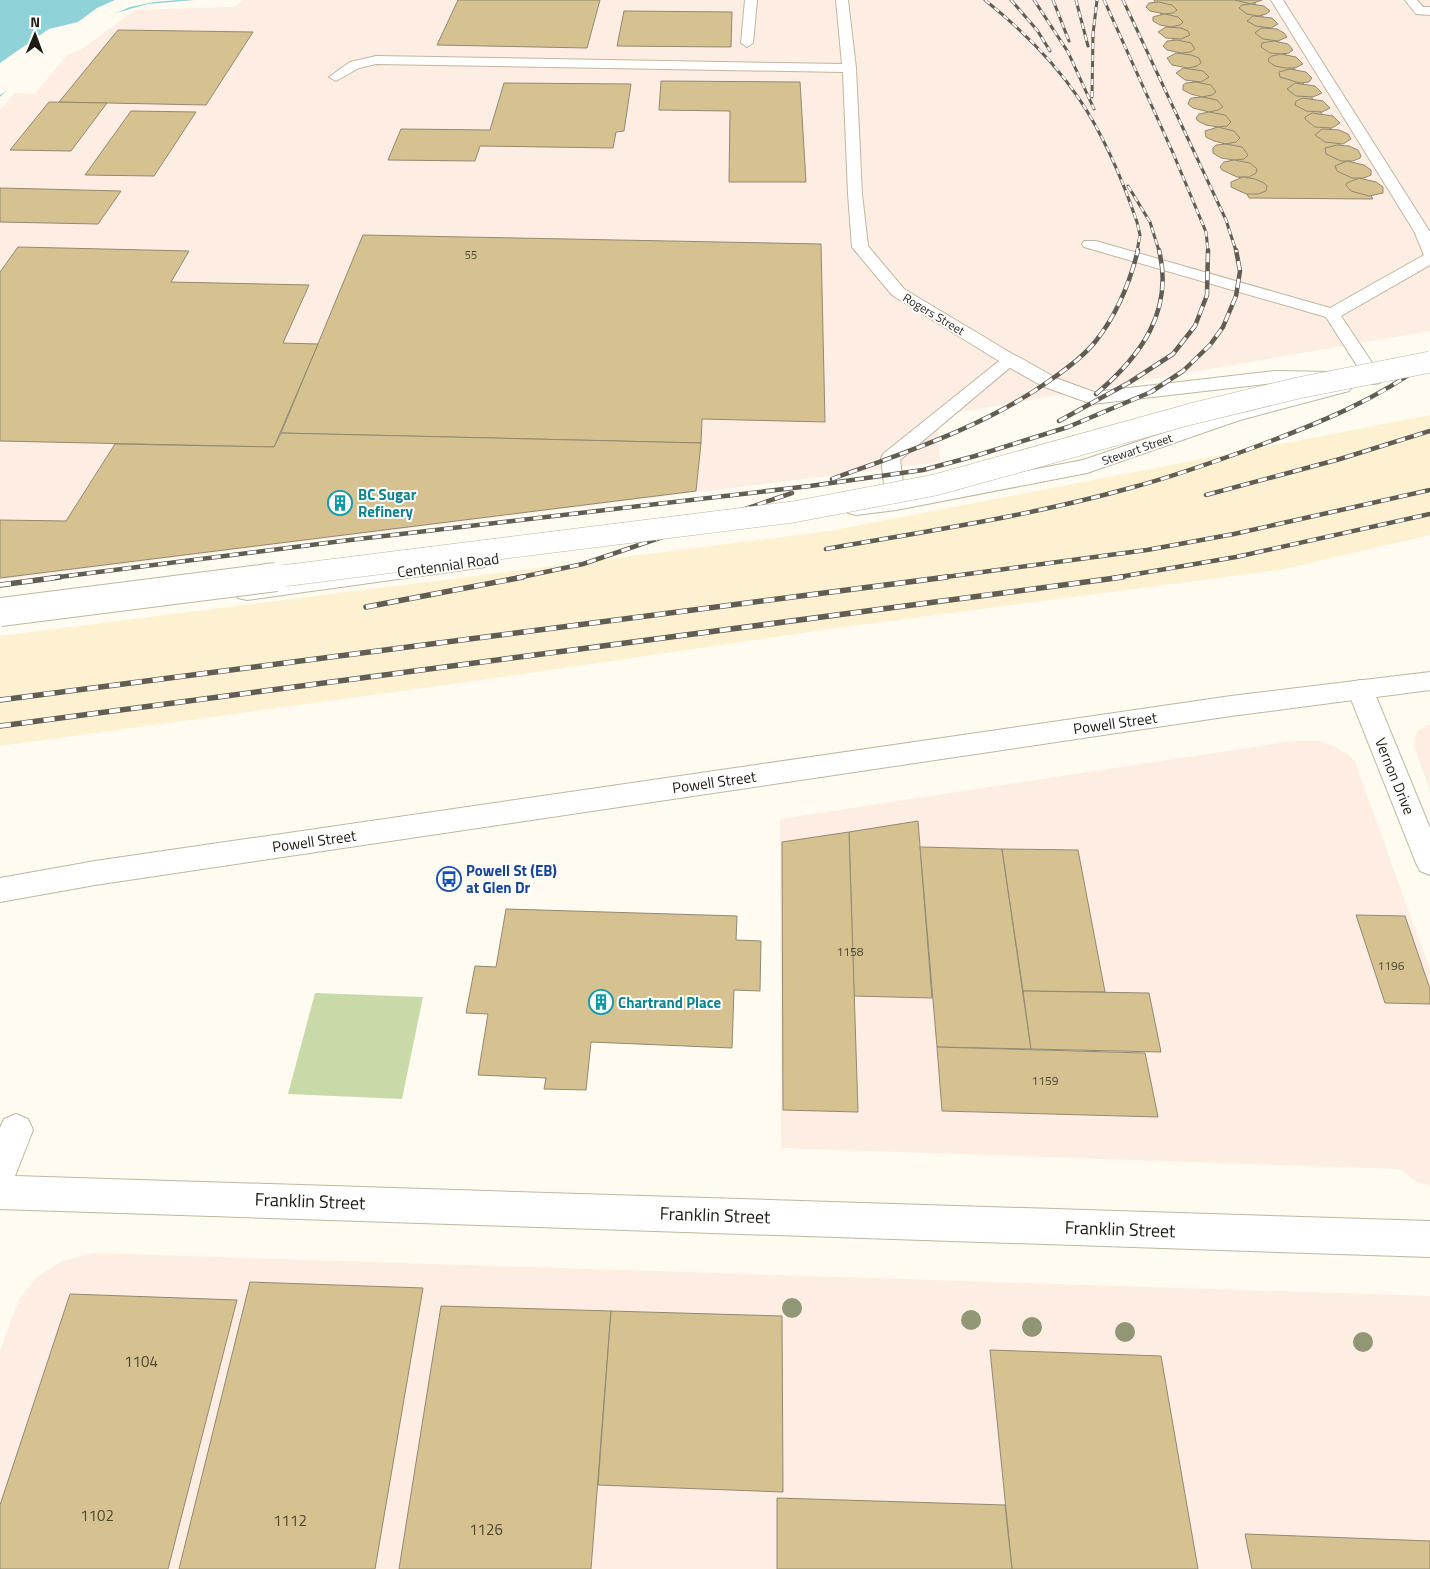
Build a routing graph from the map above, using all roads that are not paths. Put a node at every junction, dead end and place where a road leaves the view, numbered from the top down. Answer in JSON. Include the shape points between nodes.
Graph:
{"nodes":[{"id":1,"x":751,"y":0,"type":"edge"},
{"id":2,"x":842,"y":0,"type":"edge"},
{"id":3,"x":1278,"y":0,"type":"edge"},
{"id":4,"x":1411,"y":0,"type":"edge"},
{"id":5,"x":1430,"y":11,"type":"edge"},
{"id":6,"x":747,"y":43,"type":"dead end"},
{"id":7,"x":849,"y":68,"type":"junction"},
{"id":8,"x":336,"y":76,"type":"dead end"},
{"id":9,"x":1090,"y":244,"type":"dead end"},
{"id":10,"x":1430,"y":253,"type":"edge"},
{"id":11,"x":1430,"y":258,"type":"edge"},
{"id":12,"x":1332,"y":314,"type":"junction"},
{"id":13,"x":1010,"y":360,"type":"junction"},
{"id":14,"x":1430,"y":362,"type":"edge"},
{"id":15,"x":1430,"y":373,"type":"edge"},
{"id":16,"x":1374,"y":379,"type":"junction"},
{"id":17,"x":896,"y":503,"type":"junction"},
{"id":18,"x":0,"y":612,"type":"edge"},
{"id":19,"x":0,"y":623,"type":"edge"},
{"id":20,"x":1430,"y":681,"type":"edge"},
{"id":21,"x":1360,"y":689,"type":"junction"},
{"id":22,"x":1430,"y":863,"type":"edge"},
{"id":23,"x":0,"y":890,"type":"edge"},
{"id":24,"x":8,"y":1126,"type":"edge"},
{"id":25,"x":0,"y":1170,"type":"edge"},
{"id":26,"x":0,"y":1192,"type":"edge"},
{"id":27,"x":1430,"y":1239,"type":"edge"}],
"edges":[{"from":1,"to":6,"type":"lane"},
{"from":2,"to":7,"type":"lane","name":"Rogers Street"},
{"from":3,"to":10,"type":"lane","via":[[1422,231]]},
{"from":4,"to":5,"type":"lane","via":[[1420,11]]},
{"from":7,"to":8,"type":"lane","via":[[376,60],[356,65]]},
{"from":7,"to":13,"type":"lane","name":"Rogers Street","via":[[860,247],[898,292]]},
{"from":9,"to":12,"type":"lane"},
{"from":11,"to":12,"type":"lane"},
{"from":12,"to":16,"type":"lane"},
{"from":13,"to":16,"type":"street","name":"Stewart Street","via":[[1049,382],[1092,398],[1275,377]]},
{"from":13,"to":17,"type":"lane","via":[[890,458]]},
{"from":14,"to":18,"type":"street","bridge":true,"via":[[1298,388],[1191,414],[934,485],[864,500],[793,512]]},
{"from":15,"to":16,"type":"street","name":"Stewart Street"},
{"from":16,"to":17,"type":"street","name":"Stewart Street","via":[[1233,416],[1087,466]]},
{"from":17,"to":19,"type":"street","name":"Centennial Road","via":[[693,528],[404,572]]},
{"from":20,"to":21,"type":"street","name":"Powell Street"},
{"from":21,"to":22,"type":"street","name":"Vernon Drive"},
{"from":21,"to":23,"type":"street","name":"Powell Street"},
{"from":24,"to":25,"type":"street"},
{"from":26,"to":27,"type":"street","name":"Franklin Street"}]}
